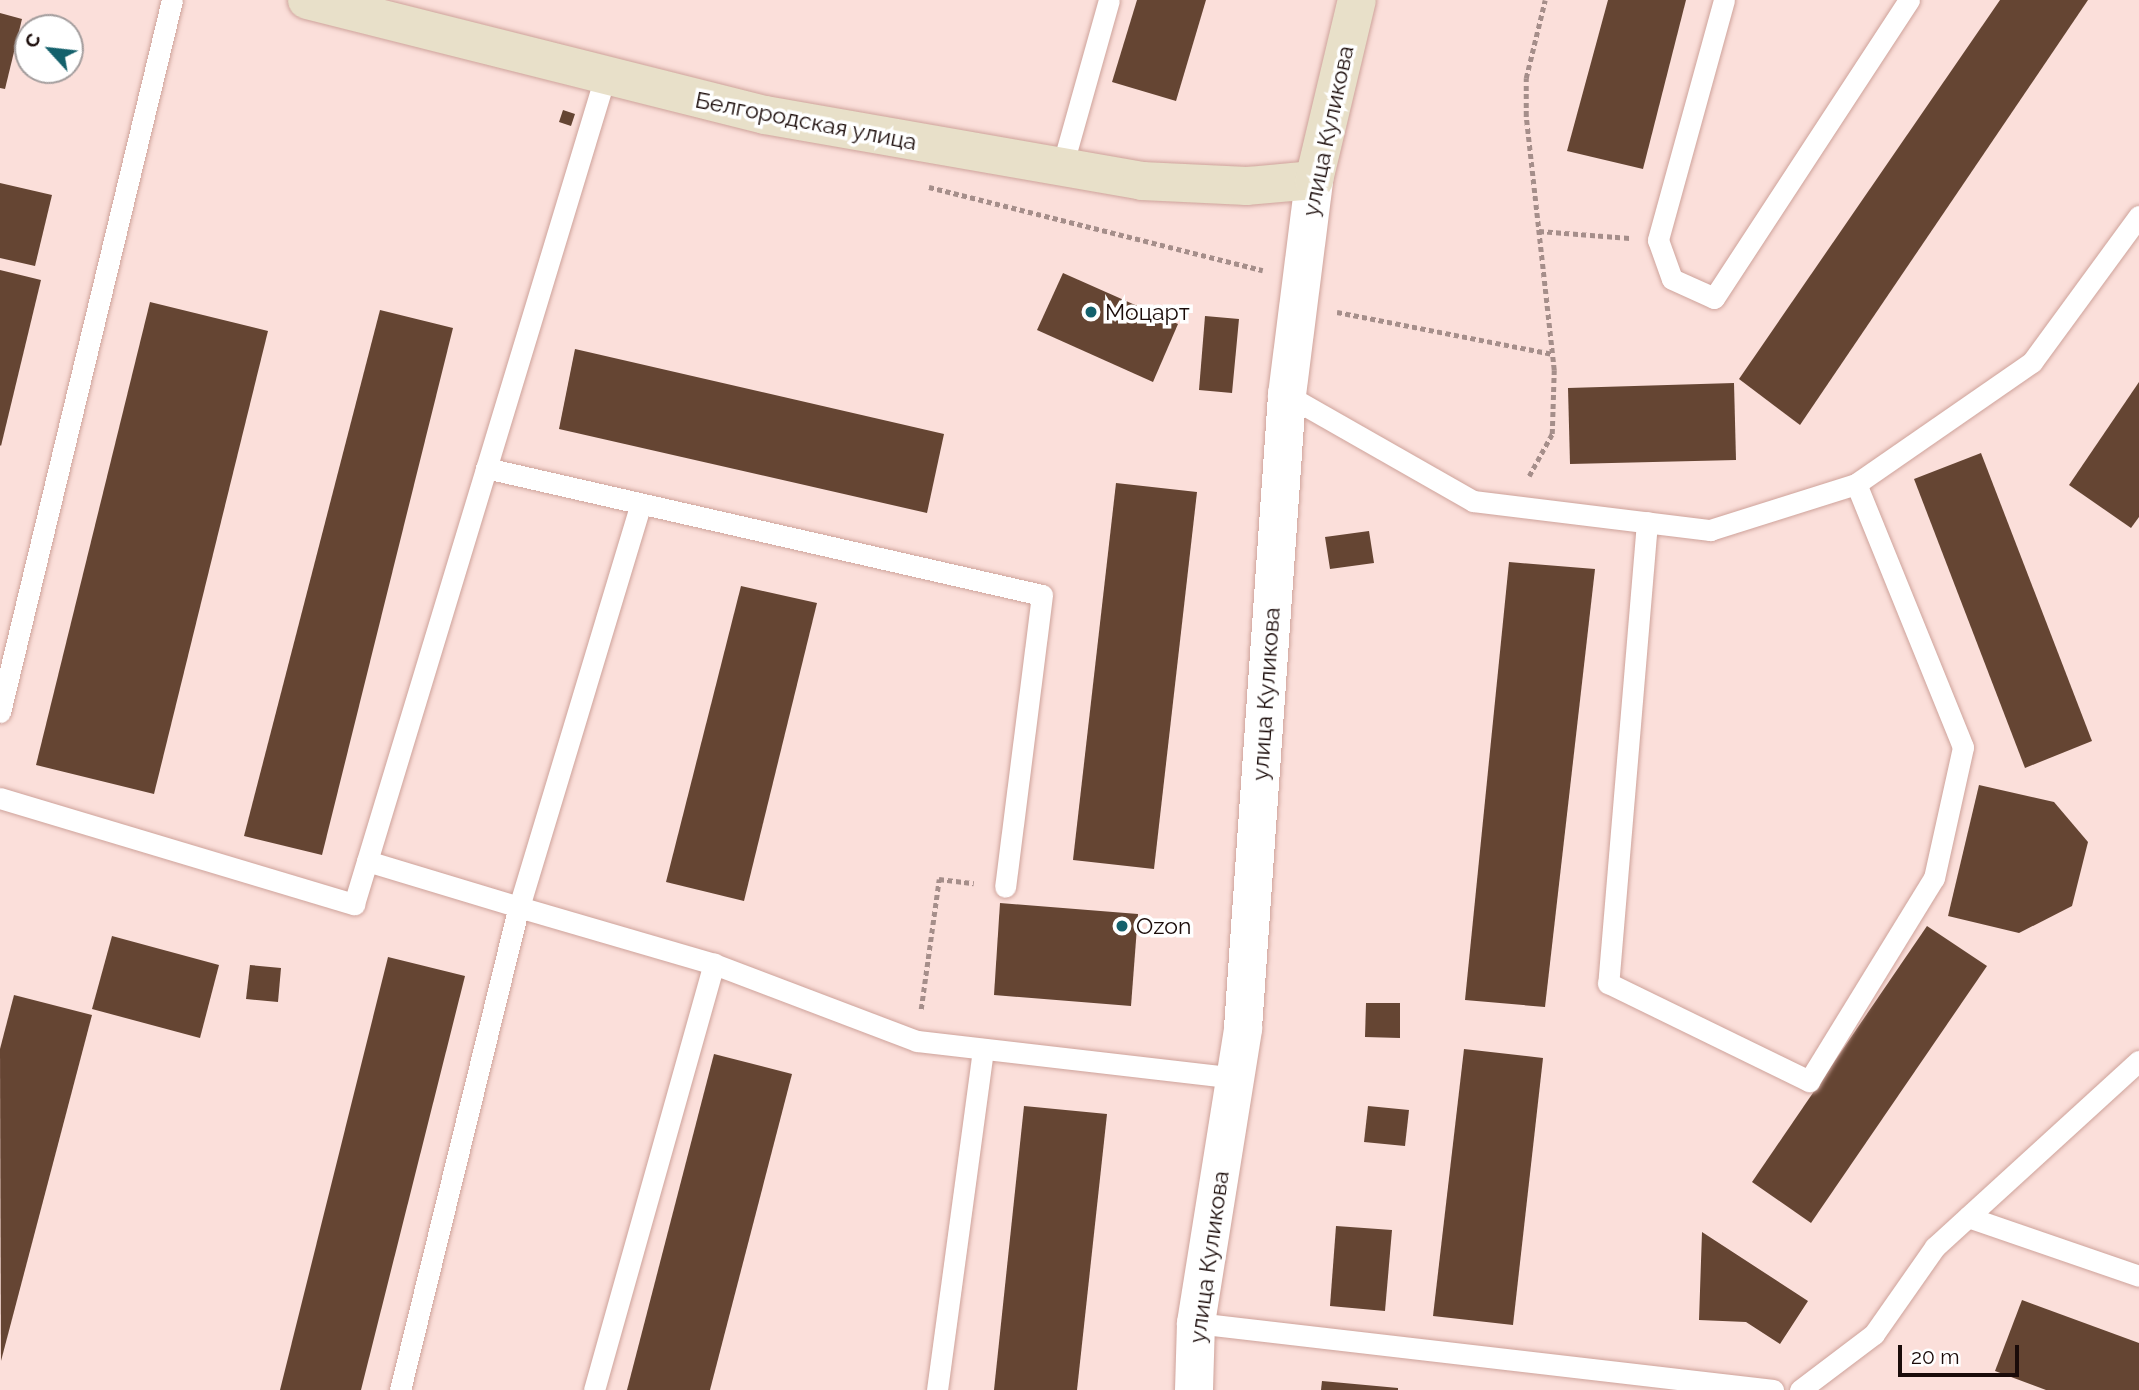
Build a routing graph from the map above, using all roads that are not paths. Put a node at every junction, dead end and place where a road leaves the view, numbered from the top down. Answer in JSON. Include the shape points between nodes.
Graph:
{"nodes":[{"id":1,"x":172,"y":0,"type":"edge"},
{"id":2,"x":306,"y":0,"type":"edge"},
{"id":3,"x":1109,"y":0,"type":"edge"},
{"id":4,"x":1357,"y":0,"type":"edge"},
{"id":5,"x":1724,"y":0,"type":"edge"},
{"id":6,"x":1909,"y":0,"type":"edge"},
{"id":7,"x":604,"y":80,"type":"junction"},
{"id":8,"x":1062,"y":167,"type":"junction"},
{"id":9,"x":1314,"y":180,"type":"junction"},
{"id":10,"x":2139,"y":216,"type":"edge"},
{"id":11,"x":1287,"y":395,"type":"junction"},
{"id":12,"x":486,"y":468,"type":"junction"},
{"id":13,"x":1856,"y":484,"type":"junction"},
{"id":14,"x":641,"y":504,"type":"junction"},
{"id":15,"x":1647,"y":522,"type":"junction"},
{"id":16,"x":0,"y":712,"type":"edge"},
{"id":17,"x":0,"y":798,"type":"edge"},
{"id":18,"x":367,"y":861,"type":"junction"},
{"id":19,"x":1005,"y":887,"type":"road end"},
{"id":20,"x":519,"y":907,"type":"junction"},
{"id":21,"x":714,"y":964,"type":"junction"},
{"id":22,"x":983,"y":1049,"type":"junction"},
{"id":23,"x":2139,"y":1060,"type":"edge"},
{"id":24,"x":1237,"y":1079,"type":"junction"},
{"id":25,"x":1968,"y":1217,"type":"junction"},
{"id":26,"x":2139,"y":1276,"type":"edge"},
{"id":27,"x":1196,"y":1323,"type":"junction"},
{"id":28,"x":400,"y":1390,"type":"edge"},
{"id":29,"x":594,"y":1390,"type":"edge"},
{"id":30,"x":937,"y":1390,"type":"edge"},
{"id":31,"x":1194,"y":1390,"type":"edge"},
{"id":32,"x":1773,"y":1390,"type":"edge"},
{"id":33,"x":1800,"y":1390,"type":"edge"}],
"edges":[{"from":1,"to":16,"type":"lane"},
{"from":2,"to":7,"type":"main road","name":"Белгородская улица"},
{"from":3,"to":8,"type":"lane"},
{"from":4,"to":9,"type":"main road","name":"улица Куликова"},
{"from":5,"to":6,"type":"lane","via":[[1658,240],[1672,279],[1714,298]]},
{"from":7,"to":8,"type":"main road","name":"Белгородская улица","via":[[765,116]]},
{"from":7,"to":12,"type":"lane"},
{"from":8,"to":9,"type":"main road","name":"Белгородская улица","via":[[1142,181],[1247,186]]},
{"from":9,"to":11,"type":"street","name":"улица Куликова"},
{"from":10,"to":13,"type":"lane","via":[[2032,362]]},
{"from":11,"to":15,"type":"lane","via":[[1473,501]]},
{"from":11,"to":24,"type":"street","name":"улица Куликова"},
{"from":12,"to":14,"type":"lane"},
{"from":12,"to":18,"type":"lane"},
{"from":13,"to":15,"type":"lane","via":[[1710,530]]},
{"from":13,"to":15,"type":"lane","via":[[1963,747],[1934,878],[1809,1081],[1608,983]]},
{"from":14,"to":19,"type":"lane","via":[[1042,595]]},
{"from":14,"to":20,"type":"lane"},
{"from":17,"to":18,"type":"lane","via":[[354,904]]},
{"from":18,"to":20,"type":"lane"},
{"from":20,"to":21,"type":"lane"},
{"from":20,"to":28,"type":"lane"},
{"from":21,"to":22,"type":"lane","via":[[917,1041]]},
{"from":21,"to":29,"type":"lane"},
{"from":22,"to":24,"type":"lane"},
{"from":22,"to":30,"type":"lane"},
{"from":23,"to":25,"type":"lane"},
{"from":24,"to":27,"type":"street","name":"улица Куликова"},
{"from":25,"to":26,"type":"lane"},
{"from":25,"to":33,"type":"lane","via":[[1935,1247],[1874,1334]]},
{"from":27,"to":31,"type":"street","name":"улица Куликова"},
{"from":27,"to":32,"type":"lane"}]}
